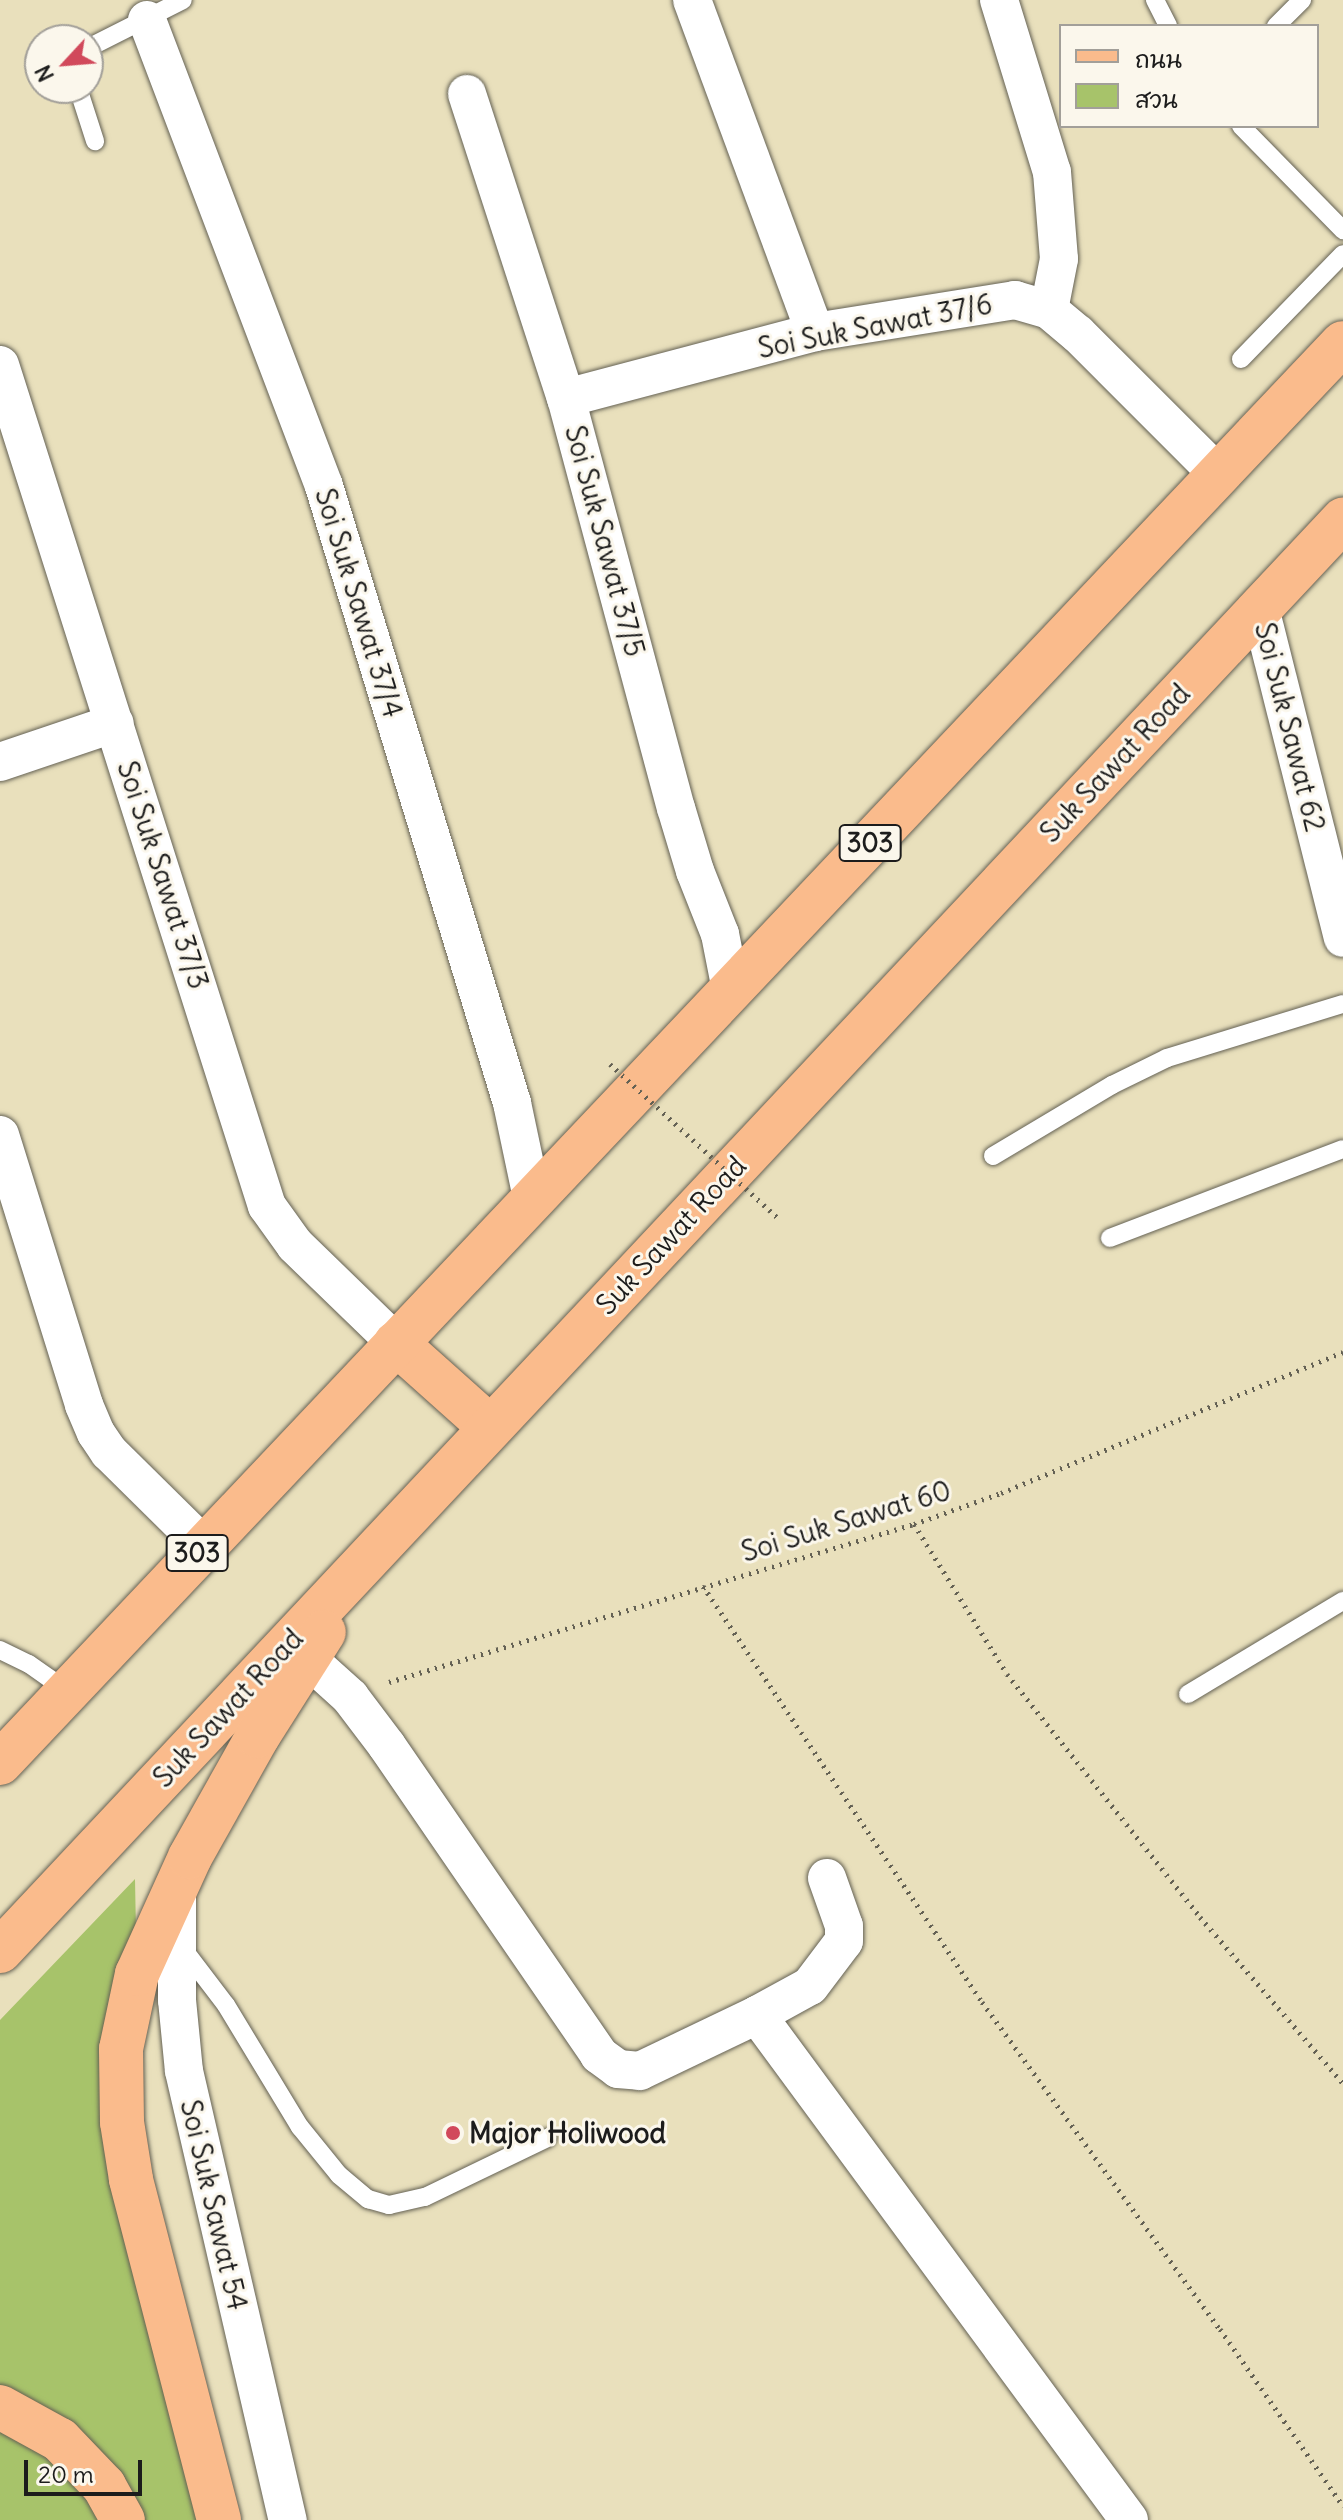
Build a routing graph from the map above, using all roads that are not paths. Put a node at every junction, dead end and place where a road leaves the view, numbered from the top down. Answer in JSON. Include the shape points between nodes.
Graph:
{"nodes":[{"id":1,"x":183,"y":0,"type":"edge"},
{"id":2,"x":692,"y":0,"type":"edge"},
{"id":3,"x":999,"y":0,"type":"edge"},
{"id":4,"x":1155,"y":0,"type":"edge"},
{"id":5,"x":1302,"y":0,"type":"edge"},
{"id":6,"x":147,"y":20,"type":"junction"},
{"id":7,"x":1167,"y":24,"type":"edge"},
{"id":8,"x":1278,"y":24,"type":"edge"},
{"id":9,"x":104,"y":40,"type":"edge"},
{"id":10,"x":467,"y":94,"type":"dead end"},
{"id":11,"x":83,"y":104,"type":"edge"},
{"id":12,"x":1243,"y":128,"type":"edge"},
{"id":13,"x":95,"y":141,"type":"dead end"},
{"id":14,"x":1343,"y":230,"type":"edge"},
{"id":15,"x":1343,"y":254,"type":"edge"},
{"id":16,"x":1049,"y":310,"type":"junction"},
{"id":17,"x":815,"y":332,"type":"junction"},
{"id":18,"x":1343,"y":343,"type":"edge"},
{"id":19,"x":1241,"y":359,"type":"dead end"},
{"id":20,"x":0,"y":365,"type":"edge"},
{"id":21,"x":566,"y":398,"type":"junction"},
{"id":22,"x":1218,"y":474,"type":"junction"},
{"id":23,"x":1343,"y":520,"type":"edge"},
{"id":24,"x":1260,"y":608,"type":"junction"},
{"id":25,"x":115,"y":723,"type":"junction"},
{"id":26,"x":0,"y":762,"type":"edge"},
{"id":27,"x":1343,"y":938,"type":"edge"},
{"id":28,"x":731,"y":990,"type":"junction"},
{"id":29,"x":1343,"y":1004,"type":"edge"},
{"id":30,"x":0,"y":1135,"type":"edge"},
{"id":31,"x":1343,"y":1149,"type":"edge"},
{"id":32,"x":993,"y":1156,"type":"dead end"},
{"id":33,"x":532,"y":1198,"type":"junction"},
{"id":34,"x":1110,"y":1238,"type":"dead end"},
{"id":35,"x":396,"y":1343,"type":"junction"},
{"id":36,"x":490,"y":1427,"type":"junction"},
{"id":37,"x":204,"y":1546,"type":"junction"},
{"id":38,"x":364,"y":1562,"type":"junction"},
{"id":39,"x":1343,"y":1601,"type":"edge"},
{"id":40,"x":0,"y":1650,"type":"edge"},
{"id":41,"x":308,"y":1659,"type":"junction"},
{"id":42,"x":66,"y":1690,"type":"junction"},
{"id":43,"x":1188,"y":1694,"type":"dead end"},
{"id":44,"x":0,"y":1763,"type":"edge"},
{"id":45,"x":827,"y":1878,"type":"dead end"},
{"id":46,"x":177,"y":1885,"type":"junction"},
{"id":47,"x":177,"y":1940,"type":"junction"},
{"id":48,"x":0,"y":1951,"type":"edge"},
{"id":49,"x":757,"y":2015,"type":"junction"},
{"id":50,"x":547,"y":2138,"type":"dead end"},
{"id":51,"x":0,"y":2407,"type":"edge"},
{"id":52,"x":123,"y":2520,"type":"edge"},
{"id":53,"x":219,"y":2520,"type":"edge"},
{"id":54,"x":288,"y":2520,"type":"edge"},
{"id":55,"x":1129,"y":2520,"type":"edge"}],
"edges":[{"from":1,"to":6,"type":"lane"},
{"from":2,"to":17,"type":"street"},
{"from":3,"to":16,"type":"street","via":[[1052,172],[1059,259]]},
{"from":4,"to":7,"type":"lane"},
{"from":5,"to":8,"type":"lane"},
{"from":6,"to":9,"type":"lane"},
{"from":6,"to":33,"type":"street","name":"Soi Suk Sawat 37/4","via":[[324,486],[512,1103]]},
{"from":10,"to":21,"type":"street","name":"Soi Suk Sawat 37/5"},
{"from":11,"to":13,"type":"lane"},
{"from":12,"to":14,"type":"lane"},
{"from":15,"to":19,"type":"lane"},
{"from":16,"to":17,"type":"street","name":"Soi Suk Sawat 37/6","via":[[1015,300]]},
{"from":16,"to":22,"type":"street","name":"Soi Suk Sawat 37/6"},
{"from":17,"to":21,"type":"street","name":"Soi Suk Sawat 37/6"},
{"from":18,"to":22,"type":"main road","number":"303"},
{"from":20,"to":25,"type":"street","name":"Soi Suk Sawat 37/3"},
{"from":21,"to":28,"type":"street","name":"Soi Suk Sawat 37/5","via":[[676,808],[720,934]]},
{"from":22,"to":28,"type":"main road","number":"303"},
{"from":23,"to":24,"type":"main road","name":"Suk Sawat Road"},
{"from":24,"to":27,"type":"street","name":"Soi Suk Sawat 62"},
{"from":24,"to":36,"type":"main road","name":"Suk Sawat Road"},
{"from":25,"to":26,"type":"street"},
{"from":25,"to":35,"type":"street","name":"Soi Suk Sawat 37/3","via":[[267,1206],[295,1245]]},
{"from":28,"to":33,"type":"main road","number":"303"},
{"from":29,"to":32,"type":"lane","via":[[1167,1058]]},
{"from":30,"to":37,"type":"street","via":[[96,1433]]},
{"from":31,"to":34,"type":"lane"},
{"from":33,"to":35,"type":"main road","number":"303"},
{"from":35,"to":36,"type":"main road"},
{"from":35,"to":37,"type":"main road","number":"303"},
{"from":36,"to":38,"type":"main road","name":"Suk Sawat Road"},
{"from":37,"to":42,"type":"main road","number":"303"},
{"from":38,"to":41,"type":"main road"},
{"from":38,"to":48,"type":"main road","name":"Suk Sawat Road"},
{"from":39,"to":43,"type":"lane"},
{"from":40,"to":42,"type":"lane"},
{"from":41,"to":46,"type":"main road","via":[[258,1736]]},
{"from":41,"to":49,"type":"street","via":[[350,1697],[599,2055],[618,2069],[640,2071]]},
{"from":42,"to":44,"type":"main road","number":"303"},
{"from":45,"to":49,"type":"street","via":[[844,1941],[810,1986]]},
{"from":46,"to":47,"type":"street","name":"Soi Suk Sawat 54"},
{"from":46,"to":53,"type":"main road","via":[[137,1974],[121,2049],[122,2122],[131,2179]]},
{"from":47,"to":50,"type":"lane","via":[[226,2005],[300,2127],[339,2175],[368,2199],[389,2205],[425,2197]]},
{"from":47,"to":54,"type":"street","name":"Soi Suk Sawat 54","via":[[184,2071]]},
{"from":49,"to":55,"type":"street"},
{"from":51,"to":52,"type":"main road","via":[[60,2440],[104,2486]]}]}
